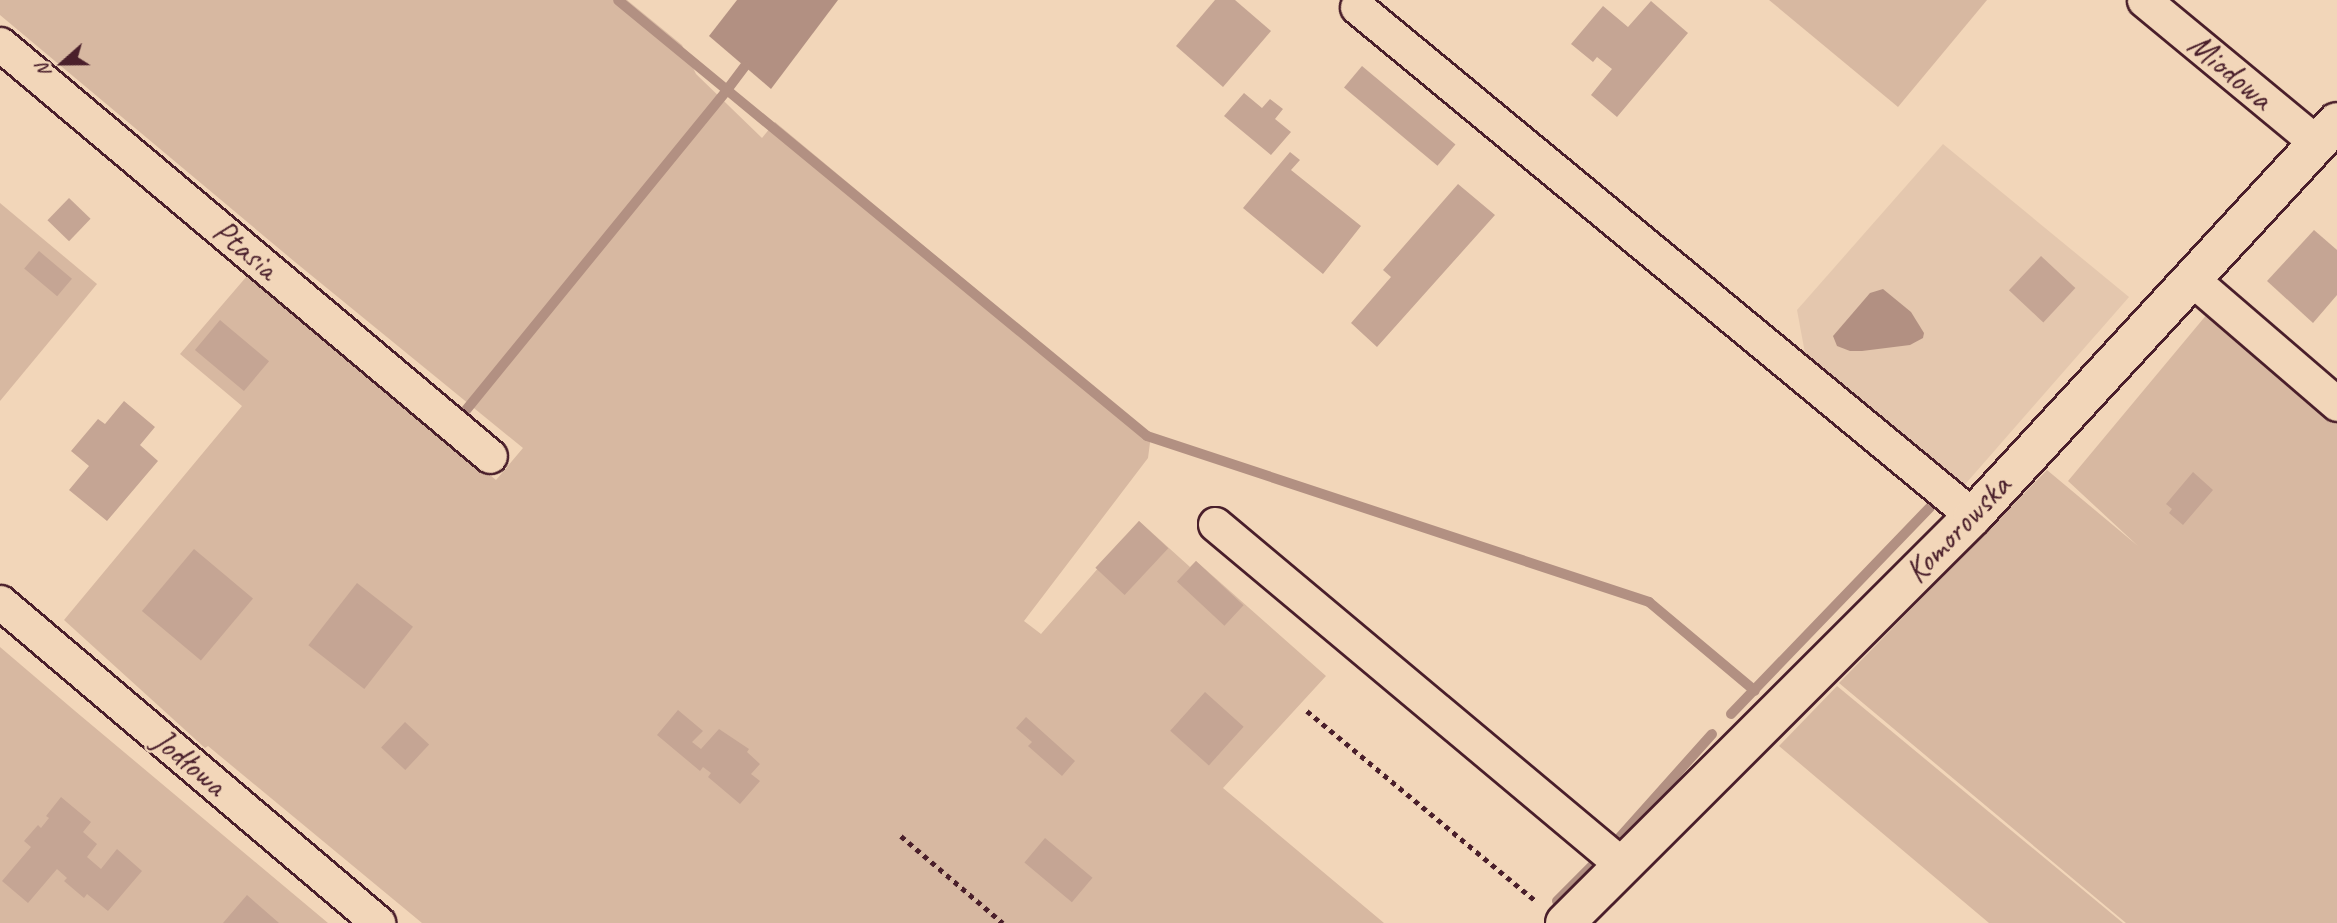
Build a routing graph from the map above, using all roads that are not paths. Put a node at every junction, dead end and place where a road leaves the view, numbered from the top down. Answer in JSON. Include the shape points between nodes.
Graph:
{"nodes":[{"id":1,"x":2144,"y":0,"type":"edge"},
{"id":2,"x":1357,"y":6,"type":"dead end"},
{"id":3,"x":0,"y":44,"type":"edge"},
{"id":4,"x":2327,"y":133,"type":"edge"},
{"id":5,"x":2193,"y":280,"type":"junction"},
{"id":6,"x":2337,"y":404,"type":"edge"},
{"id":7,"x":490,"y":456,"type":"dead end"},
{"id":8,"x":1973,"y":516,"type":"junction"},
{"id":9,"x":1214,"y":524,"type":"dead end"},
{"id":10,"x":0,"y":602,"type":"edge"},
{"id":11,"x":1621,"y":864,"type":"junction"},
{"id":12,"x":1553,"y":914,"type":"edge"},
{"id":13,"x":378,"y":923,"type":"edge"}],
"edges":[{"from":1,"to":4,"type":"street","name":"Miodowa"},
{"from":2,"to":8,"type":"street"},
{"from":3,"to":7,"type":"street","name":"Ptasia"},
{"from":4,"to":5,"type":"street","name":"Komorowska"},
{"from":5,"to":6,"type":"street"},
{"from":5,"to":8,"type":"street","name":"Komorowska"},
{"from":8,"to":11,"type":"street","name":"Komorowska"},
{"from":9,"to":11,"type":"street"},
{"from":10,"to":13,"type":"street","name":"Jodłowa"},
{"from":11,"to":12,"type":"street","name":"Komorowska"}]}
